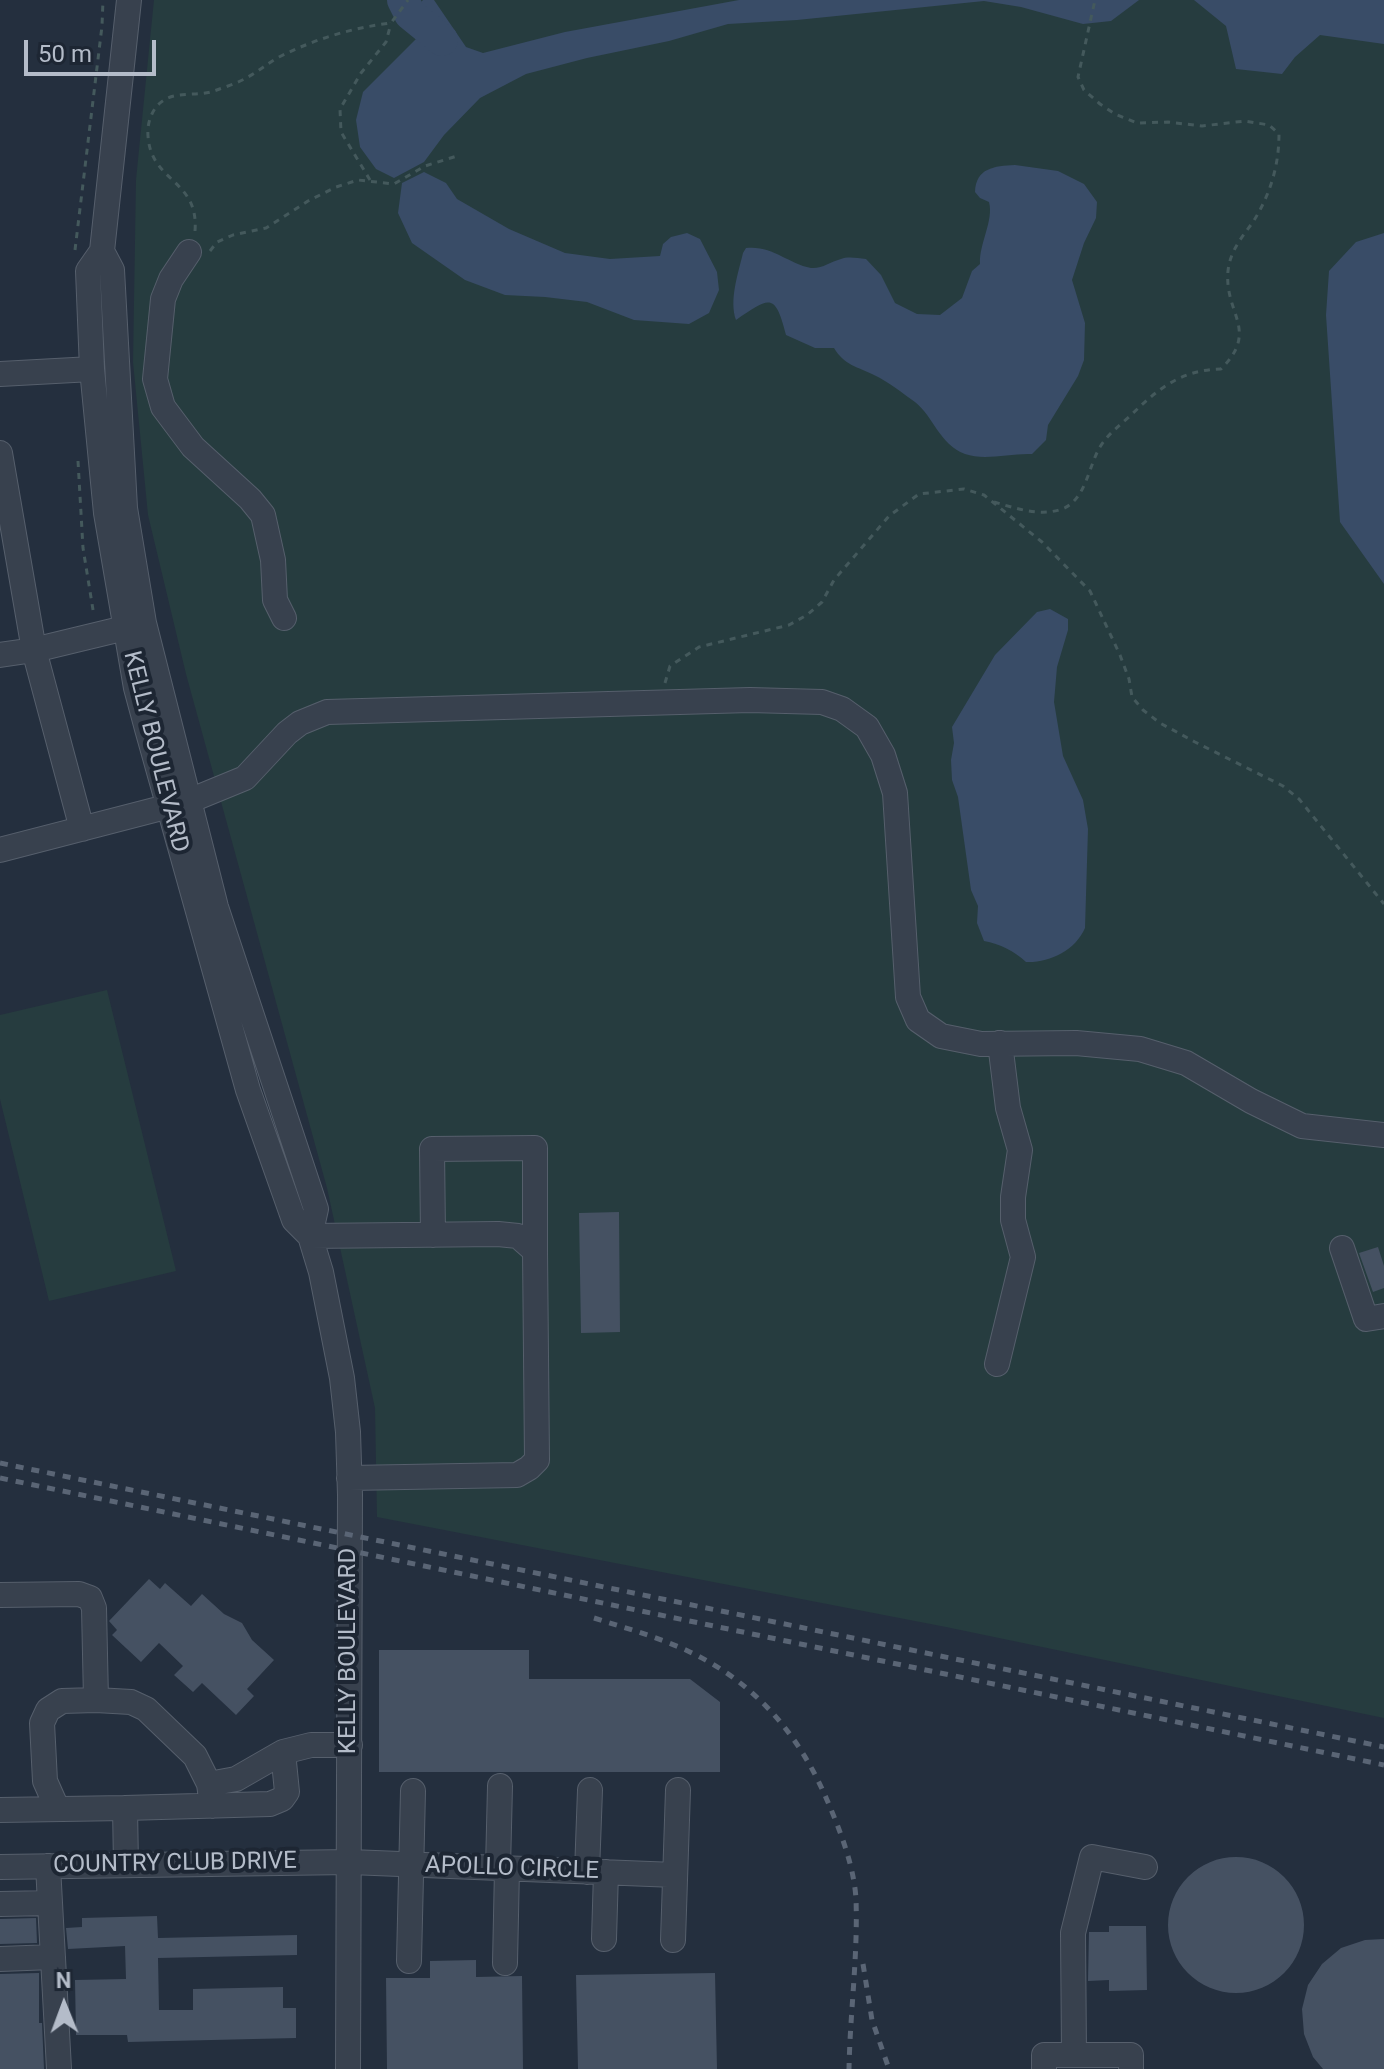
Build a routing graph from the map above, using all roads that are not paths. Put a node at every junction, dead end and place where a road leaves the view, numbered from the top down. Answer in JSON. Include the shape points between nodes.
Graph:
{"nodes":[{"id":1,"x":129,"y":0,"type":"edge"},
{"id":2,"x":102,"y":251,"type":"junction"},
{"id":3,"x":189,"y":252,"type":"road end"},
{"id":4,"x":92,"y":369,"type":"junction"},
{"id":5,"x":0,"y":374,"type":"edge"},
{"id":6,"x":0,"y":453,"type":"edge"},
{"id":7,"x":11,"y":583,"type":"edge"},
{"id":8,"x":284,"y":618,"type":"dead end"},
{"id":9,"x":125,"y":628,"type":"junction"},
{"id":10,"x":34,"y":650,"type":"junction"},
{"id":11,"x":0,"y":655,"type":"edge"},
{"id":12,"x":178,"y":804,"type":"junction"},
{"id":13,"x":82,"y":829,"type":"junction"},
{"id":14,"x":0,"y":850,"type":"edge"},
{"id":15,"x":1000,"y":1043,"type":"junction"},
{"id":16,"x":1384,"y":1135,"type":"edge"},
{"id":17,"x":433,"y":1235,"type":"junction"},
{"id":18,"x":310,"y":1236,"type":"junction"},
{"id":19,"x":1342,"y":1248,"type":"dead end"},
{"id":20,"x":535,"y":1251,"type":"junction"},
{"id":21,"x":1378,"y":1323,"type":"edge"},
{"id":22,"x":997,"y":1364,"type":"dead end"},
{"id":23,"x":349,"y":1478,"type":"junction"},
{"id":24,"x":0,"y":1595,"type":"edge"},
{"id":25,"x":96,"y":1700,"type":"junction"},
{"id":26,"x":350,"y":1745,"type":"junction"},
{"id":27,"x":283,"y":1752,"type":"junction"},
{"id":28,"x":500,"y":1786,"type":"dead end"},
{"id":29,"x":590,"y":1790,"type":"dead end"},
{"id":30,"x":678,"y":1790,"type":"dead end"},
{"id":31,"x":413,"y":1791,"type":"dead end"},
{"id":32,"x":210,"y":1795,"type":"junction"},
{"id":33,"x":57,"y":1808,"type":"junction"},
{"id":34,"x":125,"y":1808,"type":"junction"},
{"id":35,"x":0,"y":1810,"type":"edge"},
{"id":36,"x":350,"y":1862,"type":"junction"},
{"id":37,"x":126,"y":1865,"type":"junction"},
{"id":38,"x":412,"y":1865,"type":"junction"},
{"id":39,"x":48,"y":1866,"type":"junction"},
{"id":40,"x":0,"y":1867,"type":"edge"},
{"id":41,"x":1145,"y":1867,"type":"dead end"},
{"id":42,"x":502,"y":1868,"type":"junction"},
{"id":43,"x":597,"y":1872,"type":"junction"},
{"id":44,"x":675,"y":1875,"type":"junction"},
{"id":45,"x":50,"y":1903,"type":"junction"},
{"id":46,"x":0,"y":1904,"type":"edge"},
{"id":47,"x":604,"y":1939,"type":"dead end"},
{"id":48,"x":673,"y":1940,"type":"dead end"},
{"id":49,"x":53,"y":1957,"type":"junction"},
{"id":50,"x":0,"y":1959,"type":"edge"},
{"id":51,"x":409,"y":1961,"type":"dead end"},
{"id":52,"x":505,"y":1963,"type":"dead end"},
{"id":53,"x":1074,"y":2055,"type":"junction"},
{"id":54,"x":59,"y":2069,"type":"edge"},
{"id":55,"x":348,"y":2069,"type":"edge"},
{"id":56,"x":1044,"y":2069,"type":"edge"},
{"id":57,"x":1131,"y":2069,"type":"edge"}],
"edges":[{"from":1,"to":2,"type":"street","name":"KELLY BOULEVARD"},
{"from":2,"to":4,"type":"street","name":"KELLY BOULEVARD","via":[[88,271]]},
{"from":2,"to":12,"type":"street","name":"KELLY BOULEVARD","via":[[112,270],[125,508]]},
{"from":3,"to":8,"type":"street","via":[[163,299],[155,379],[163,407],[193,447],[263,515],[275,600]]},
{"from":4,"to":5,"type":"street"},
{"from":4,"to":9,"type":"street","name":"KELLY BOULEVARD","via":[[106,513]]},
{"from":6,"to":7,"type":"street"},
{"from":7,"to":10,"type":"street"},
{"from":9,"to":10,"type":"street"},
{"from":9,"to":12,"type":"street","name":"KELLY BOULEVARD","via":[[136,688]]},
{"from":10,"to":11,"type":"street"},
{"from":10,"to":13,"type":"street"},
{"from":12,"to":13,"type":"street"},
{"from":12,"to":15,"type":"street","via":[[245,778],[287,733],[327,712],[822,702],[867,727],[895,793],[908,997],[918,1020],[941,1036]]},
{"from":12,"to":18,"type":"street","name":"KELLY BOULEVARD","via":[[248,1090],[294,1220]]},
{"from":13,"to":14,"type":"street"},
{"from":15,"to":16,"type":"street","via":[[1140,1049],[1186,1063],[1302,1126]]},
{"from":15,"to":22,"type":"street","via":[[1008,1108],[1020,1150],[1013,1220],[1023,1257]]},
{"from":17,"to":18,"type":"street"},
{"from":17,"to":20,"type":"street","via":[[518,1236]]},
{"from":17,"to":20,"type":"street","via":[[432,1149],[535,1148]]},
{"from":18,"to":23,"type":"street","name":"KELLY BOULEVARD","via":[[342,1378]]},
{"from":19,"to":21,"type":"street"},
{"from":20,"to":23,"type":"street","via":[[537,1460],[517,1475]]},
{"from":23,"to":26,"type":"street","name":"KELLY BOULEVARD"},
{"from":24,"to":25,"type":"street","via":[[90,1598]]},
{"from":25,"to":32,"type":"street","via":[[131,1702],[146,1709],[195,1756]]},
{"from":25,"to":33,"type":"street","via":[[62,1701],[48,1710],[42,1723],[45,1781]]},
{"from":26,"to":27,"type":"street","via":[[311,1745]]},
{"from":26,"to":36,"type":"street","name":"KELLY BOULEVARD"},
{"from":27,"to":32,"type":"street"},
{"from":27,"to":32,"type":"street","via":[[287,1792],[282,1799],[270,1804]]},
{"from":28,"to":42,"type":"street"},
{"from":29,"to":43,"type":"street"},
{"from":30,"to":44,"type":"street"},
{"from":31,"to":38,"type":"street"},
{"from":32,"to":34,"type":"street"},
{"from":33,"to":34,"type":"street"},
{"from":33,"to":35,"type":"street"},
{"from":34,"to":37,"type":"street"},
{"from":36,"to":37,"type":"street","name":"COUNTRY CLUB DRIVE"},
{"from":36,"to":38,"type":"street","name":"APOLLO CIRCLE"},
{"from":36,"to":55,"type":"street","name":"KELLY BOULEVARD"},
{"from":37,"to":39,"type":"street","name":"COUNTRY CLUB DRIVE"},
{"from":38,"to":42,"type":"street","name":"APOLLO CIRCLE"},
{"from":38,"to":51,"type":"street"},
{"from":39,"to":40,"type":"street","name":"COUNTRY CLUB DRIVE"},
{"from":39,"to":45,"type":"street"},
{"from":41,"to":53,"type":"street","via":[[1092,1857],[1073,1933]]},
{"from":42,"to":43,"type":"street","name":"APOLLO CIRCLE"},
{"from":42,"to":52,"type":"street"},
{"from":43,"to":44,"type":"street","name":"APOLLO CIRCLE"},
{"from":43,"to":47,"type":"street"},
{"from":44,"to":48,"type":"street"},
{"from":45,"to":46,"type":"street"},
{"from":45,"to":49,"type":"street"},
{"from":49,"to":50,"type":"street"},
{"from":49,"to":54,"type":"street"},
{"from":53,"to":56,"type":"street","via":[[1044,2055]]},
{"from":53,"to":57,"type":"street","via":[[1131,2055]]}]}
